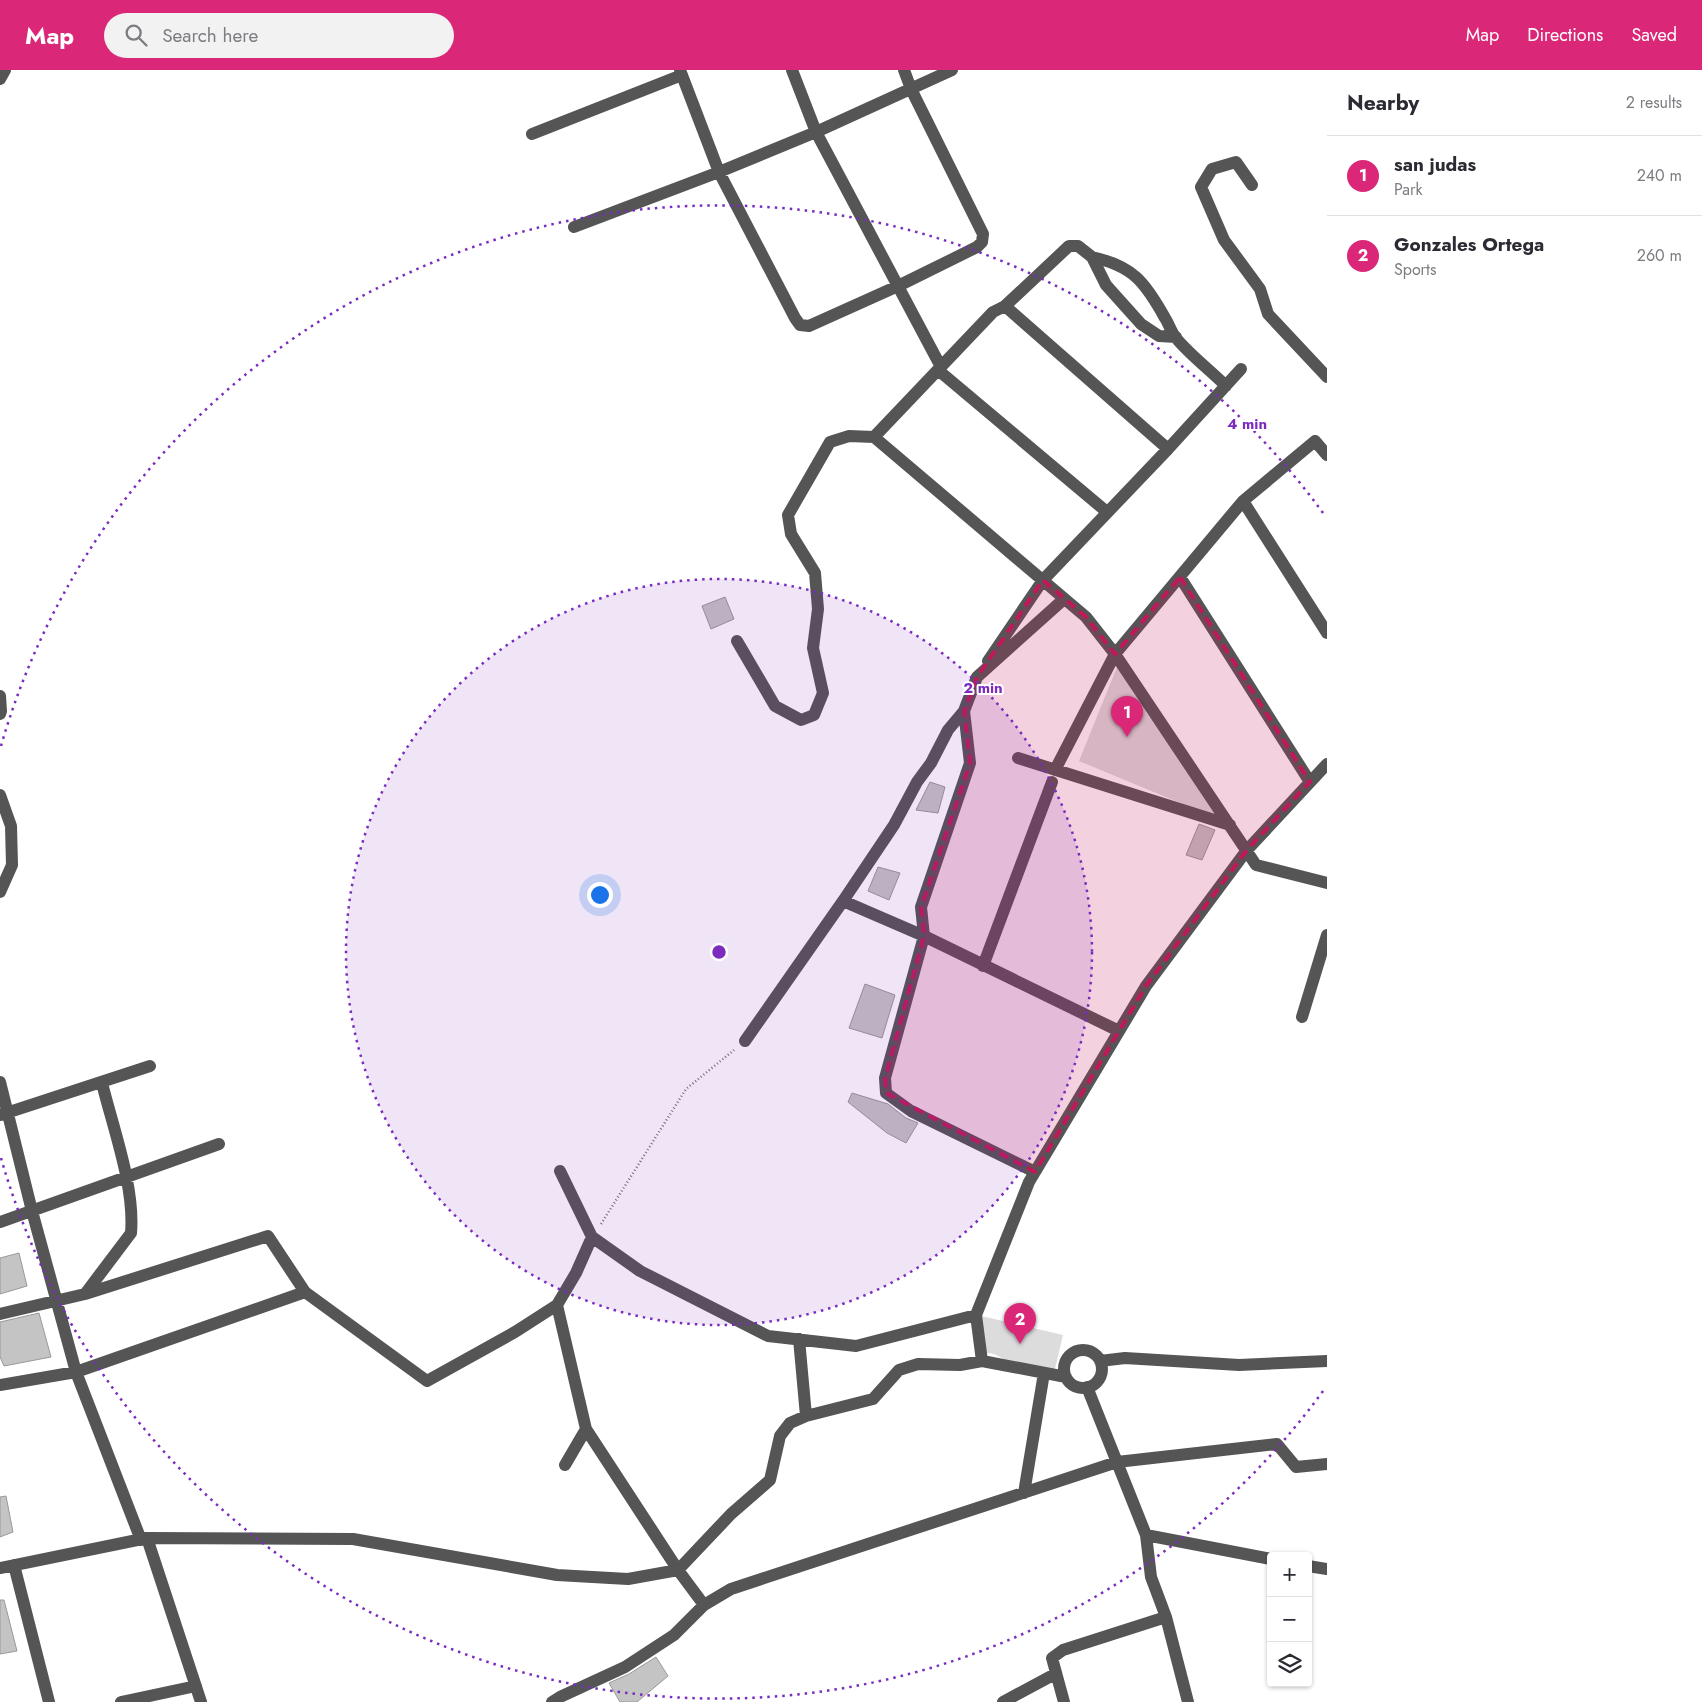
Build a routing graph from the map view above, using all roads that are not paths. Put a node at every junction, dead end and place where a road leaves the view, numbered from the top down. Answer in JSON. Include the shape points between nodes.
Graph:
{"nodes":[{"id":1,"x":5,"y":70,"type":"edge"},
{"id":2,"x":792,"y":70,"type":"edge"},
{"id":3,"x":904,"y":70,"type":"edge"},
{"id":4,"x":952,"y":70,"type":"edge"},
{"id":5,"x":681,"y":73,"type":"edge"},
{"id":6,"x":0,"y":79,"type":"edge"},
{"id":7,"x":910,"y":89,"type":"junction"},
{"id":8,"x":816,"y":132,"type":"junction"},
{"id":9,"x":532,"y":134,"type":"dead end"},
{"id":10,"x":719,"y":172,"type":"junction"},
{"id":11,"x":1252,"y":185,"type":"dead end"},
{"id":12,"x":574,"y":228,"type":"dead end"},
{"id":13,"x":1092,"y":257,"type":"junction"},
{"id":14,"x":900,"y":290,"type":"junction"},
{"id":15,"x":1005,"y":306,"type":"junction"},
{"id":16,"x":1176,"y":337,"type":"junction"},
{"id":17,"x":939,"y":368,"type":"junction"},
{"id":18,"x":1241,"y":369,"type":"dead end"},
{"id":19,"x":1327,"y":377,"type":"edge"},
{"id":20,"x":1226,"y":386,"type":"junction"},
{"id":21,"x":874,"y":437,"type":"junction"},
{"id":22,"x":1168,"y":449,"type":"junction"},
{"id":23,"x":1327,"y":455,"type":"edge"},
{"id":24,"x":1243,"y":501,"type":"junction"},
{"id":25,"x":1106,"y":512,"type":"junction"},
{"id":26,"x":1180,"y":577,"type":"junction"},
{"id":27,"x":1043,"y":580,"type":"junction"},
{"id":28,"x":1064,"y":599,"type":"junction"},
{"id":29,"x":1327,"y":633,"type":"edge"},
{"id":30,"x":737,"y":641,"type":"dead end"},
{"id":31,"x":1115,"y":654,"type":"junction"},
{"id":32,"x":977,"y":676,"type":"junction"},
{"id":33,"x":0,"y":696,"type":"edge"},
{"id":34,"x":964,"y":711,"type":"junction"},
{"id":35,"x":0,"y":714,"type":"edge"},
{"id":36,"x":1018,"y":758,"type":"dead end"},
{"id":37,"x":1327,"y":764,"type":"edge"},
{"id":38,"x":1054,"y":776,"type":"junction"},
{"id":39,"x":1310,"y":782,"type":"junction"},
{"id":40,"x":0,"y":795,"type":"edge"},
{"id":41,"x":1230,"y":825,"type":"junction"},
{"id":42,"x":1247,"y":850,"type":"junction"},
{"id":43,"x":1327,"y":884,"type":"edge"},
{"id":44,"x":0,"y":892,"type":"edge"},
{"id":45,"x":843,"y":901,"type":"junction"},
{"id":46,"x":1327,"y":935,"type":"edge"},
{"id":47,"x":924,"y":936,"type":"junction"},
{"id":48,"x":983,"y":966,"type":"junction"},
{"id":49,"x":1302,"y":1017,"type":"dead end"},
{"id":50,"x":1119,"y":1031,"type":"junction"},
{"id":51,"x":745,"y":1041,"type":"road end"},
{"id":52,"x":150,"y":1066,"type":"dead end"},
{"id":53,"x":0,"y":1082,"type":"edge"},
{"id":54,"x":102,"y":1083,"type":"junction"},
{"id":55,"x":4,"y":1114,"type":"edge"},
{"id":56,"x":219,"y":1144,"type":"dead end"},
{"id":57,"x":560,"y":1171,"type":"dead end"},
{"id":58,"x":1035,"y":1172,"type":"junction"},
{"id":59,"x":126,"y":1178,"type":"junction"},
{"id":60,"x":32,"y":1212,"type":"junction"},
{"id":61,"x":0,"y":1222,"type":"edge"},
{"id":62,"x":592,"y":1238,"type":"junction"},
{"id":63,"x":305,"y":1292,"type":"junction"},
{"id":64,"x":85,"y":1294,"type":"junction"},
{"id":65,"x":57,"y":1300,"type":"junction"},
{"id":66,"x":557,"y":1305,"type":"junction"},
{"id":67,"x":0,"y":1314,"type":"edge"},
{"id":68,"x":976,"y":1315,"type":"junction"},
{"id":69,"x":799,"y":1339,"type":"junction"},
{"id":70,"x":1100,"y":1361,"type":"junction"},
{"id":71,"x":1327,"y":1361,"type":"edge"},
{"id":72,"x":982,"y":1362,"type":"junction"},
{"id":73,"x":76,"y":1372,"type":"junction"},
{"id":74,"x":1044,"y":1373,"type":"junction"},
{"id":75,"x":1066,"y":1377,"type":"junction"},
{"id":76,"x":0,"y":1385,"type":"edge"},
{"id":77,"x":1087,"y":1387,"type":"junction"},
{"id":78,"x":806,"y":1416,"type":"junction"},
{"id":79,"x":586,"y":1429,"type":"junction"},
{"id":80,"x":1117,"y":1462,"type":"junction"},
{"id":81,"x":1327,"y":1464,"type":"edge"},
{"id":82,"x":564,"y":1465,"type":"dead end"},
{"id":83,"x":1024,"y":1493,"type":"junction"},
{"id":84,"x":1146,"y":1535,"type":"junction"},
{"id":85,"x":144,"y":1539,"type":"junction"},
{"id":86,"x":1267,"y":1558,"type":"edge"},
{"id":87,"x":14,"y":1565,"type":"junction"},
{"id":88,"x":1312,"y":1567,"type":"edge"},
{"id":89,"x":0,"y":1568,"type":"edge"},
{"id":90,"x":678,"y":1570,"type":"junction"},
{"id":91,"x":1327,"y":1570,"type":"edge"},
{"id":92,"x":704,"y":1605,"type":"junction"},
{"id":93,"x":1166,"y":1617,"type":"junction"},
{"id":94,"x":1055,"y":1674,"type":"junction"},
{"id":95,"x":196,"y":1686,"type":"junction"},
{"id":96,"x":49,"y":1702,"type":"edge"},
{"id":97,"x":121,"y":1702,"type":"edge"},
{"id":98,"x":201,"y":1702,"type":"edge"},
{"id":99,"x":552,"y":1702,"type":"edge"},
{"id":100,"x":1004,"y":1702,"type":"edge"},
{"id":101,"x":1064,"y":1702,"type":"edge"},
{"id":102,"x":1188,"y":1702,"type":"edge"}],
"edges":[{"from":1,"to":6,"type":"street"},
{"from":2,"to":8,"type":"street"},
{"from":3,"to":7,"type":"street"},
{"from":4,"to":7,"type":"street"},
{"from":5,"to":9,"type":"street"},
{"from":5,"to":10,"type":"street"},
{"from":7,"to":8,"type":"street"},
{"from":7,"to":14,"type":"street","via":[[983,234],[977,247]]},
{"from":8,"to":10,"type":"street"},
{"from":8,"to":14,"type":"street"},
{"from":10,"to":12,"type":"street"},
{"from":10,"to":14,"type":"street","via":[[800,325],[809,326]]},
{"from":11,"to":19,"type":"street","via":[[1236,162],[1212,169],[1201,187],[1224,240],[1260,289],[1268,314]]},
{"from":13,"to":15,"type":"street","via":[[1078,246],[1068,246]]},
{"from":13,"to":16,"type":"street","via":[[1134,274],[1149,291]]},
{"from":13,"to":16,"type":"street","via":[[1106,285],[1141,324],[1159,336]]},
{"from":14,"to":17,"type":"street"},
{"from":15,"to":17,"type":"street","via":[[993,312]]},
{"from":15,"to":22,"type":"street"},
{"from":16,"to":20,"type":"street"},
{"from":17,"to":21,"type":"street"},
{"from":17,"to":25,"type":"street"},
{"from":18,"to":20,"type":"street"},
{"from":20,"to":22,"type":"street"},
{"from":21,"to":27,"type":"street"},
{"from":21,"to":30,"type":"street","via":[[849,436],[830,442],[788,515],[791,534],[816,573],[818,609],[814,648],[824,694],[814,715],[801,720],[775,706]]},
{"from":22,"to":25,"type":"street"},
{"from":23,"to":24,"type":"street","via":[[1315,441]]},
{"from":24,"to":26,"type":"street"},
{"from":24,"to":29,"type":"street"},
{"from":25,"to":27,"type":"street"},
{"from":26,"to":31,"type":"street"},
{"from":26,"to":39,"type":"street"},
{"from":27,"to":28,"type":"street"},
{"from":27,"to":32,"type":"street"},
{"from":28,"to":31,"type":"street","via":[[1086,617]]},
{"from":28,"to":32,"type":"street"},
{"from":31,"to":38,"type":"street"},
{"from":31,"to":41,"type":"street"},
{"from":32,"to":34,"type":"street"},
{"from":33,"to":35,"type":"street"},
{"from":34,"to":45,"type":"street","via":[[948,730],[894,825]]},
{"from":34,"to":47,"type":"street","via":[[970,763],[921,907]]},
{"from":36,"to":38,"type":"street"},
{"from":37,"to":39,"type":"street"},
{"from":38,"to":41,"type":"street"},
{"from":38,"to":48,"type":"street"},
{"from":39,"to":42,"type":"street"},
{"from":40,"to":44,"type":"street","via":[[10,826],[12,865]]},
{"from":41,"to":42,"type":"street"},
{"from":42,"to":43,"type":"street","via":[[1256,865]]},
{"from":42,"to":50,"type":"street","via":[[1146,986]]},
{"from":45,"to":47,"type":"street"},
{"from":45,"to":51,"type":"street"},
{"from":46,"to":49,"type":"street"},
{"from":47,"to":48,"type":"street"},
{"from":47,"to":58,"type":"street","via":[[885,1078],[886,1093],[911,1111]]},
{"from":48,"to":50,"type":"street"},
{"from":50,"to":58,"type":"street"},
{"from":52,"to":54,"type":"street"},
{"from":53,"to":55,"type":"street"},
{"from":54,"to":55,"type":"street"},
{"from":54,"to":59,"type":"street"},
{"from":55,"to":60,"type":"street"},
{"from":56,"to":59,"type":"street"},
{"from":57,"to":62,"type":"street"},
{"from":58,"to":68,"type":"street"},
{"from":59,"to":60,"type":"street"},
{"from":59,"to":64,"type":"street","via":[[131,1232]]},
{"from":60,"to":61,"type":"street"},
{"from":60,"to":65,"type":"street"},
{"from":62,"to":66,"type":"street"},
{"from":62,"to":69,"type":"street","via":[[640,1271],[768,1336]]},
{"from":63,"to":64,"type":"street","via":[[268,1236]]},
{"from":63,"to":66,"type":"street","via":[[427,1382]]},
{"from":63,"to":73,"type":"street"},
{"from":64,"to":65,"type":"street"},
{"from":65,"to":67,"type":"street"},
{"from":65,"to":73,"type":"street"},
{"from":66,"to":79,"type":"street"},
{"from":68,"to":69,"type":"street","via":[[856,1346]]},
{"from":68,"to":72,"type":"street"},
{"from":69,"to":78,"type":"street"},
{"from":70,"to":71,"type":"street","via":[[1125,1358],[1239,1365]]},
{"from":70,"to":75,"type":"street","via":[[1089,1351],[1074,1352],[1065,1363]]},
{"from":70,"to":77,"type":"street","via":[[1101,1375],[1097,1382]]},
{"from":72,"to":74,"type":"street"},
{"from":72,"to":78,"type":"street","via":[[960,1366],[918,1364],[899,1370],[873,1399]]},
{"from":73,"to":76,"type":"street"},
{"from":73,"to":85,"type":"street"},
{"from":74,"to":75,"type":"street"},
{"from":74,"to":83,"type":"street"},
{"from":75,"to":77,"type":"street","via":[[1077,1387]]},
{"from":77,"to":80,"type":"street"},
{"from":78,"to":90,"type":"street","via":[[790,1423],[780,1436],[770,1480],[731,1514]]},
{"from":79,"to":82,"type":"street"},
{"from":79,"to":90,"type":"street"},
{"from":80,"to":81,"type":"street","via":[[1277,1444],[1296,1467]]},
{"from":80,"to":83,"type":"street"},
{"from":80,"to":84,"type":"street"},
{"from":83,"to":92,"type":"street","via":[[732,1589]]},
{"from":84,"to":86,"type":"street"},
{"from":84,"to":93,"type":"street","via":[[1151,1577]]},
{"from":85,"to":87,"type":"street"},
{"from":85,"to":90,"type":"street","via":[[353,1539],[557,1575],[595,1578],[628,1579]]},
{"from":85,"to":95,"type":"street"},
{"from":87,"to":89,"type":"street"},
{"from":87,"to":96,"type":"street"},
{"from":88,"to":91,"type":"street"},
{"from":90,"to":92,"type":"street"},
{"from":92,"to":99,"type":"street","via":[[674,1635],[625,1667]]},
{"from":93,"to":94,"type":"street","via":[[1062,1650],[1052,1658]]},
{"from":93,"to":102,"type":"street"},
{"from":94,"to":100,"type":"street"},
{"from":94,"to":101,"type":"street"},
{"from":95,"to":97,"type":"street"},
{"from":95,"to":98,"type":"street"}]}
